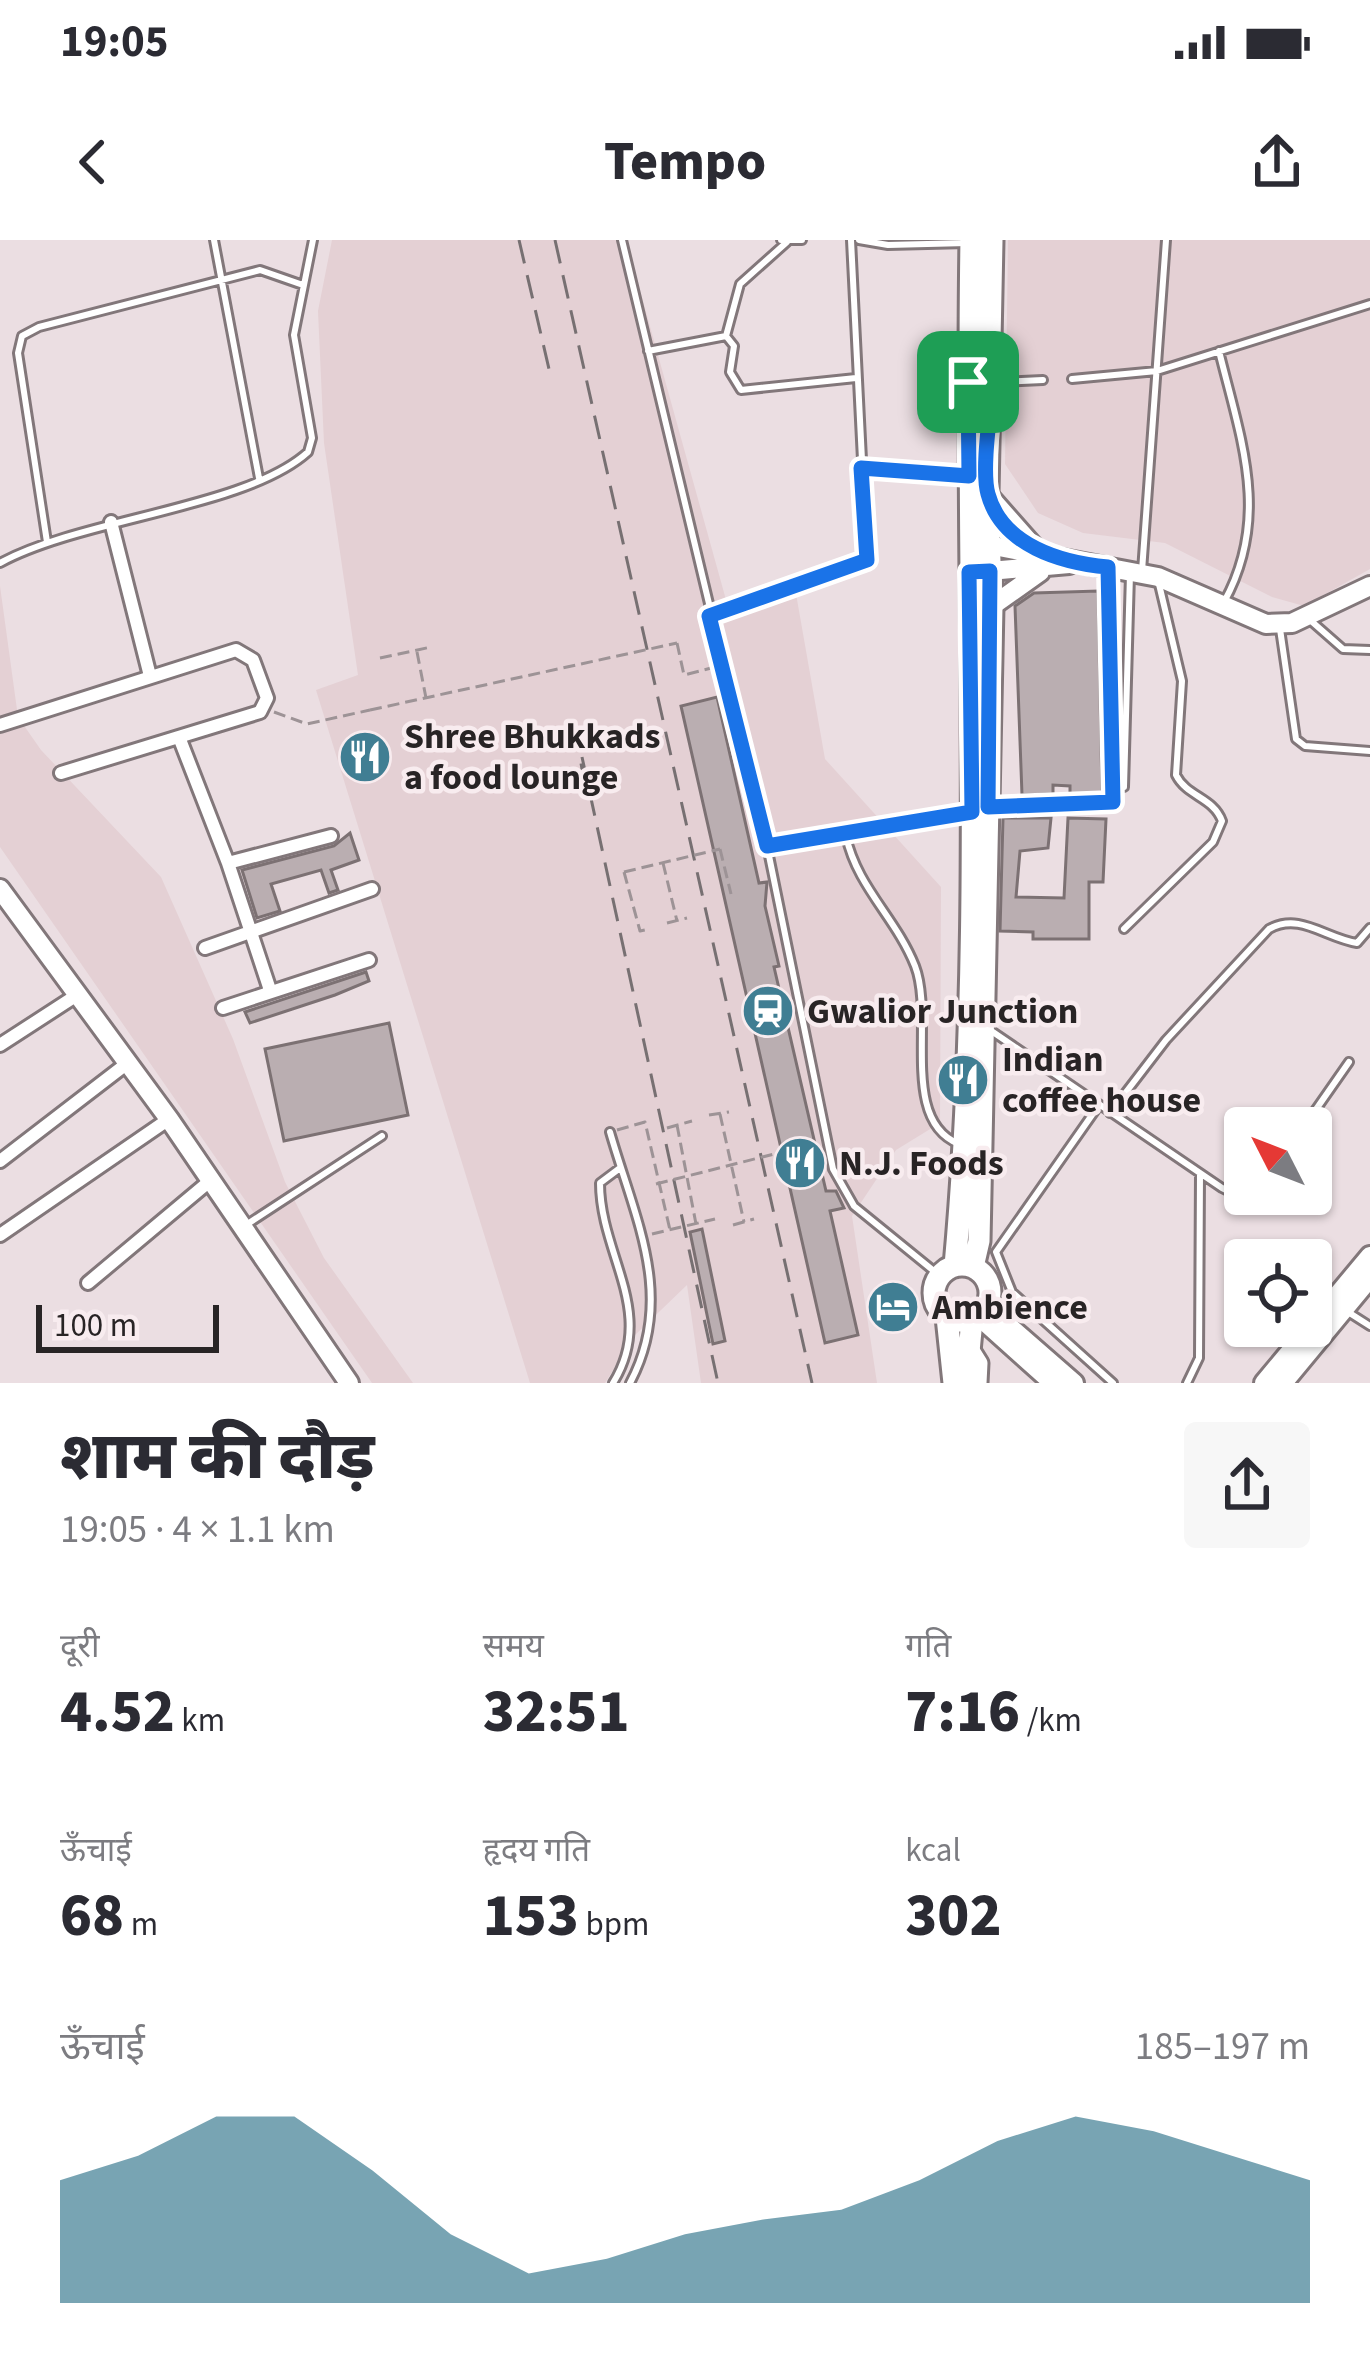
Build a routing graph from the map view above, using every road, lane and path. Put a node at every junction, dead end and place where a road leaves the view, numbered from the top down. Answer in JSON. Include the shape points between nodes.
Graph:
{"nodes":[{"id":1,"x":214,"y":240,"type":"edge"},
{"id":2,"x":314,"y":240,"type":"edge"},
{"id":3,"x":622,"y":240,"type":"edge"},
{"id":4,"x":802,"y":240,"type":"edge"},
{"id":5,"x":855,"y":240,"type":"edge"},
{"id":6,"x":1166,"y":240,"type":"edge"},
{"id":7,"x":784,"y":241,"type":"edge"},
{"id":8,"x":978,"y":241,"type":"edge"},
{"id":9,"x":219,"y":283,"type":"junction"},
{"id":10,"x":302,"y":284,"type":"junction"},
{"id":11,"x":1370,"y":304,"type":"edge"},
{"id":12,"x":726,"y":336,"type":"junction"},
{"id":13,"x":648,"y":351,"type":"junction"},
{"id":14,"x":1219,"y":351,"type":"junction"},
{"id":15,"x":1157,"y":370,"type":"junction"},
{"id":16,"x":856,"y":378,"type":"junction"},
{"id":17,"x":1072,"y":379,"type":"dead end"},
{"id":18,"x":1042,"y":380,"type":"dead end"},
{"id":19,"x":968,"y":382,"type":"junction"},
{"id":20,"x":993,"y":382,"type":"junction"},
{"id":21,"x":861,"y":468,"type":"junction"},
{"id":22,"x":969,"y":476,"type":"junction"},
{"id":23,"x":259,"y":479,"type":"junction"},
{"id":24,"x":987,"y":494,"type":"junction"},
{"id":25,"x":111,"y":523,"type":"junction"},
{"id":26,"x":47,"y":542,"type":"junction"},
{"id":27,"x":980,"y":542,"type":"junction"},
{"id":28,"x":1042,"y":562,"type":"junction"},
{"id":29,"x":0,"y":563,"type":"edge"},
{"id":30,"x":1108,"y":567,"type":"junction"},
{"id":31,"x":980,"y":572,"type":"junction"},
{"id":32,"x":1143,"y":573,"type":"junction"},
{"id":33,"x":1370,"y":586,"type":"edge"},
{"id":34,"x":992,"y":606,"type":"junction"},
{"id":35,"x":1222,"y":606,"type":"junction"},
{"id":36,"x":709,"y":616,"type":"junction"},
{"id":37,"x":1307,"y":617,"type":"junction"},
{"id":38,"x":1280,"y":625,"type":"junction"},
{"id":39,"x":431,"y":646,"type":"dead end"},
{"id":40,"x":417,"y":650,"type":"junction"},
{"id":41,"x":1370,"y":650,"type":"edge"},
{"id":42,"x":380,"y":658,"type":"dead end"},
{"id":43,"x":721,"y":665,"type":"junction"},
{"id":44,"x":149,"y":676,"type":"junction"},
{"id":45,"x":426,"y":698,"type":"junction"},
{"id":46,"x":266,"y":707,"type":"junction"},
{"id":47,"x":0,"y":724,"type":"edge"},
{"id":48,"x":179,"y":737,"type":"junction"},
{"id":49,"x":1370,"y":751,"type":"edge"},
{"id":50,"x":61,"y":773,"type":"dead end"},
{"id":51,"x":1124,"y":787,"type":"dead end"},
{"id":52,"x":980,"y":810,"type":"junction"},
{"id":53,"x":331,"y":836,"type":"dead end"},
{"id":54,"x":846,"y":836,"type":"junction"},
{"id":55,"x":767,"y":846,"type":"junction"},
{"id":56,"x":229,"y":863,"type":"junction"},
{"id":57,"x":663,"y":863,"type":"junction"},
{"id":58,"x":0,"y":889,"type":"edge"},
{"id":59,"x":372,"y":889,"type":"dead end"},
{"id":60,"x":731,"y":894,"type":"dead end"},
{"id":61,"x":687,"y":918,"type":"dead end"},
{"id":62,"x":677,"y":921,"type":"junction"},
{"id":63,"x":667,"y":923,"type":"dead end"},
{"id":64,"x":1370,"y":928,"type":"edge"},
{"id":65,"x":650,"y":929,"type":"dead end"},
{"id":66,"x":1124,"y":929,"type":"dead end"},
{"id":67,"x":252,"y":934,"type":"junction"},
{"id":68,"x":205,"y":949,"type":"dead end"},
{"id":69,"x":369,"y":960,"type":"dead end"},
{"id":70,"x":270,"y":990,"type":"junction"},
{"id":71,"x":77,"y":995,"type":"junction"},
{"id":72,"x":223,"y":1008,"type":"dead end"},
{"id":73,"x":984,"y":1026,"type":"junction"},
{"id":74,"x":0,"y":1046,"type":"edge"},
{"id":75,"x":1349,"y":1062,"type":"dead end"},
{"id":76,"x":125,"y":1065,"type":"junction"},
{"id":77,"x":1099,"y":1105,"type":"junction"},
{"id":78,"x":1318,"y":1107,"type":"edge"},
{"id":79,"x":729,"y":1112,"type":"dead end"},
{"id":80,"x":1110,"y":1113,"type":"junction"},
{"id":81,"x":720,"y":1114,"type":"junction"},
{"id":82,"x":709,"y":1115,"type":"dead end"},
{"id":83,"x":169,"y":1119,"type":"junction"},
{"id":84,"x":692,"y":1120,"type":"dead end"},
{"id":85,"x":676,"y":1125,"type":"junction"},
{"id":86,"x":667,"y":1128,"type":"dead end"},
{"id":87,"x":610,"y":1132,"type":"joint"},
{"id":88,"x":382,"y":1136,"type":"dead end"},
{"id":89,"x":966,"y":1148,"type":"junction"},
{"id":90,"x":782,"y":1152,"type":"dead end"},
{"id":91,"x":0,"y":1161,"type":"edge"},
{"id":92,"x":731,"y":1165,"type":"junction"},
{"id":93,"x":620,"y":1168,"type":"junction"},
{"id":94,"x":1200,"y":1174,"type":"junction"},
{"id":95,"x":685,"y":1176,"type":"junction"},
{"id":96,"x":211,"y":1180,"type":"junction"},
{"id":97,"x":656,"y":1184,"type":"junction"},
{"id":98,"x":1224,"y":1188,"type":"edge"},
{"id":99,"x":715,"y":1219,"type":"dead end"},
{"id":100,"x":754,"y":1219,"type":"dead end"},
{"id":101,"x":744,"y":1222,"type":"junction"},
{"id":102,"x":696,"y":1224,"type":"junction"},
{"id":103,"x":733,"y":1225,"type":"dead end"},
{"id":104,"x":243,"y":1226,"type":"junction"},
{"id":105,"x":670,"y":1230,"type":"junction"},
{"id":106,"x":0,"y":1235,"type":"edge"},
{"id":107,"x":640,"y":1238,"type":"junction"},
{"id":108,"x":1370,"y":1256,"type":"edge"},
{"id":109,"x":956,"y":1270,"type":"junction"},
{"id":110,"x":1370,"y":1278,"type":"edge"},
{"id":111,"x":88,"y":1283,"type":"dead end"},
{"id":112,"x":1345,"y":1310,"type":"junction"},
{"id":113,"x":979,"y":1314,"type":"junction"},
{"id":114,"x":947,"y":1317,"type":"junction"},
{"id":115,"x":1370,"y":1326,"type":"edge"},
{"id":116,"x":998,"y":1333,"type":"junction"},
{"id":117,"x":974,"y":1354,"type":"junction"},
{"id":118,"x":349,"y":1383,"type":"edge"},
{"id":119,"x":613,"y":1383,"type":"edge"},
{"id":120,"x":629,"y":1383,"type":"edge"},
{"id":121,"x":954,"y":1383,"type":"edge"},
{"id":122,"x":966,"y":1383,"type":"edge"},
{"id":123,"x":979,"y":1383,"type":"edge"},
{"id":124,"x":1053,"y":1383,"type":"edge"},
{"id":125,"x":1074,"y":1383,"type":"edge"},
{"id":126,"x":1113,"y":1383,"type":"edge"},
{"id":127,"x":1187,"y":1383,"type":"edge"},
{"id":128,"x":1264,"y":1383,"type":"edge"},
{"id":129,"x":1283,"y":1383,"type":"edge"}],
"edges":[{"from":1,"to":9,"type":"lane"},
{"from":2,"to":10,"type":"lane"},
{"from":3,"to":13,"type":"lane"},
{"from":4,"to":7,"type":"lane"},
{"from":5,"to":8,"type":"lane"},
{"from":5,"to":16,"type":"lane"},
{"from":6,"to":15,"type":"lane"},
{"from":7,"to":12,"type":"lane","via":[[740,284]]},
{"from":8,"to":19,"type":"main road"},
{"from":8,"to":20,"type":"main road"},
{"from":9,"to":10,"type":"lane","via":[[272,270]]},
{"from":9,"to":23,"type":"lane"},
{"from":9,"to":26,"type":"lane","via":[[22,336],[18,353]]},
{"from":10,"to":23,"type":"lane","via":[[294,335],[311,438],[299,460]]},
{"from":11,"to":14,"type":"lane"},
{"from":12,"to":13,"type":"lane"},
{"from":12,"to":16,"type":"lane","via":[[741,389]]},
{"from":13,"to":36,"type":"lane"},
{"from":14,"to":15,"type":"lane"},
{"from":14,"to":35,"type":"lane","via":[[1251,516],[1242,570]]},
{"from":15,"to":17,"type":"lane"},
{"from":15,"to":32,"type":"lane"},
{"from":16,"to":21,"type":"lane"},
{"from":18,"to":20,"type":"lane"},
{"from":19,"to":20,"type":"lane"},
{"from":19,"to":22,"type":"main road"},
{"from":20,"to":24,"type":"main road"},
{"from":21,"to":22,"type":"lane"},
{"from":21,"to":36,"type":"lane","via":[[867,560]]},
{"from":22,"to":27,"type":"main road"},
{"from":23,"to":25,"type":"lane"},
{"from":24,"to":27,"type":"main road"},
{"from":24,"to":28,"type":"main road"},
{"from":25,"to":26,"type":"lane"},
{"from":25,"to":44,"type":"street"},
{"from":26,"to":29,"type":"lane"},
{"from":27,"to":28,"type":"main road"},
{"from":27,"to":31,"type":"main road"},
{"from":28,"to":30,"type":"main road"},
{"from":28,"to":31,"type":"main road"},
{"from":28,"to":34,"type":"main road"},
{"from":30,"to":32,"type":"main road"},
{"from":30,"to":52,"type":"street","via":[[1113,802]]},
{"from":31,"to":34,"type":"main road"},
{"from":31,"to":52,"type":"main road"},
{"from":32,"to":35,"type":"main road"},
{"from":32,"to":51,"type":"lane"},
{"from":32,"to":66,"type":"lane","via":[[1182,681],[1176,775],[1222,821],[1213,842]]},
{"from":33,"to":37,"type":"main road"},
{"from":34,"to":52,"type":"main road"},
{"from":35,"to":38,"type":"main road"},
{"from":36,"to":43,"type":"lane"},
{"from":37,"to":38,"type":"main road"},
{"from":37,"to":41,"type":"lane","via":[[1343,649]]},
{"from":38,"to":49,"type":"lane","via":[[1296,739]]},
{"from":39,"to":40,"type":"path"},
{"from":40,"to":42,"type":"path"},
{"from":40,"to":45,"type":"path"},
{"from":43,"to":45,"type":"path","bridge":true,"via":[[684,675],[677,643]]},
{"from":43,"to":55,"type":"lane"},
{"from":44,"to":46,"type":"street","via":[[247,652]]},
{"from":44,"to":47,"type":"street"},
{"from":45,"to":46,"type":"path","bridge":true,"via":[[307,724]]},
{"from":46,"to":48,"type":"street"},
{"from":48,"to":50,"type":"street"},
{"from":48,"to":56,"type":"street"},
{"from":52,"to":54,"type":"lane"},
{"from":52,"to":73,"type":"main road"},
{"from":52,"to":89,"type":"main road"},
{"from":53,"to":56,"type":"street"},
{"from":54,"to":55,"type":"lane"},
{"from":54,"to":89,"type":"lane","via":[[852,867],[917,972],[930,1123]]},
{"from":55,"to":109,"type":"lane","via":[[842,1192],[900,1248]]},
{"from":56,"to":67,"type":"street"},
{"from":57,"to":60,"type":"path","bridge":true,"via":[[720,849]]},
{"from":57,"to":62,"type":"path"},
{"from":57,"to":65,"type":"path","bridge":true,"via":[[624,872],[640,932]]},
{"from":58,"to":71,"type":"main road"},
{"from":59,"to":67,"type":"street"},
{"from":61,"to":62,"type":"path"},
{"from":62,"to":63,"type":"path"},
{"from":64,"to":80,"type":"lane","via":[[1357,944],[1302,923],[1269,929]]},
{"from":67,"to":68,"type":"street"},
{"from":67,"to":70,"type":"street"},
{"from":69,"to":70,"type":"street"},
{"from":70,"to":72,"type":"street"},
{"from":71,"to":74,"type":"street"},
{"from":71,"to":76,"type":"main road"},
{"from":73,"to":77,"type":"lane"},
{"from":73,"to":109,"type":"main road","via":[[980,1241]]},
{"from":75,"to":78,"type":"lane"},
{"from":76,"to":83,"type":"main road"},
{"from":76,"to":91,"type":"street"},
{"from":77,"to":80,"type":"lane"},
{"from":77,"to":126,"type":"lane","via":[[996,1252],[1012,1292]]},
{"from":79,"to":81,"type":"path"},
{"from":80,"to":94,"type":"lane"},
{"from":81,"to":82,"type":"path"},
{"from":81,"to":92,"type":"path"},
{"from":83,"to":96,"type":"main road"},
{"from":83,"to":106,"type":"street"},
{"from":84,"to":85,"type":"path"},
{"from":85,"to":86,"type":"path"},
{"from":85,"to":95,"type":"path"},
{"from":87,"to":93,"type":"lane"},
{"from":87,"to":97,"type":"path","via":[[645,1122]]},
{"from":88,"to":104,"type":"lane"},
{"from":89,"to":109,"type":"main road"},
{"from":90,"to":92,"type":"path","bridge":true},
{"from":92,"to":95,"type":"path","bridge":true},
{"from":92,"to":101,"type":"path"},
{"from":93,"to":107,"type":"lane"},
{"from":93,"to":119,"type":"lane","via":[[600,1183],[630,1304],[627,1356]]},
{"from":94,"to":98,"type":"lane"},
{"from":94,"to":127,"type":"lane","via":[[1199,1358]]},
{"from":95,"to":97,"type":"path","bridge":true},
{"from":95,"to":102,"type":"path"},
{"from":96,"to":104,"type":"main road"},
{"from":96,"to":111,"type":"street"},
{"from":97,"to":105,"type":"path"},
{"from":99,"to":102,"type":"path"},
{"from":100,"to":101,"type":"path"},
{"from":101,"to":103,"type":"path"},
{"from":102,"to":105,"type":"path"},
{"from":104,"to":118,"type":"main road"},
{"from":105,"to":107,"type":"path"},
{"from":107,"to":120,"type":"lane","via":[[653,1322]]},
{"from":108,"to":128,"type":"main road"},
{"from":109,"to":113,"type":"main road","via":[[990,1288]]},
{"from":109,"to":114,"type":"main road","via":[[934,1294]]},
{"from":110,"to":112,"type":"main road"},
{"from":112,"to":115,"type":"lane"},
{"from":112,"to":129,"type":"main road"},
{"from":113,"to":114,"type":"main road"},
{"from":113,"to":116,"type":"main road"},
{"from":113,"to":117,"type":"main road"},
{"from":113,"to":125,"type":"main road"},
{"from":114,"to":121,"type":"main road"},
{"from":116,"to":117,"type":"street"},
{"from":116,"to":124,"type":"main road"},
{"from":117,"to":122,"type":"main road"},
{"from":117,"to":123,"type":"street"}]}
